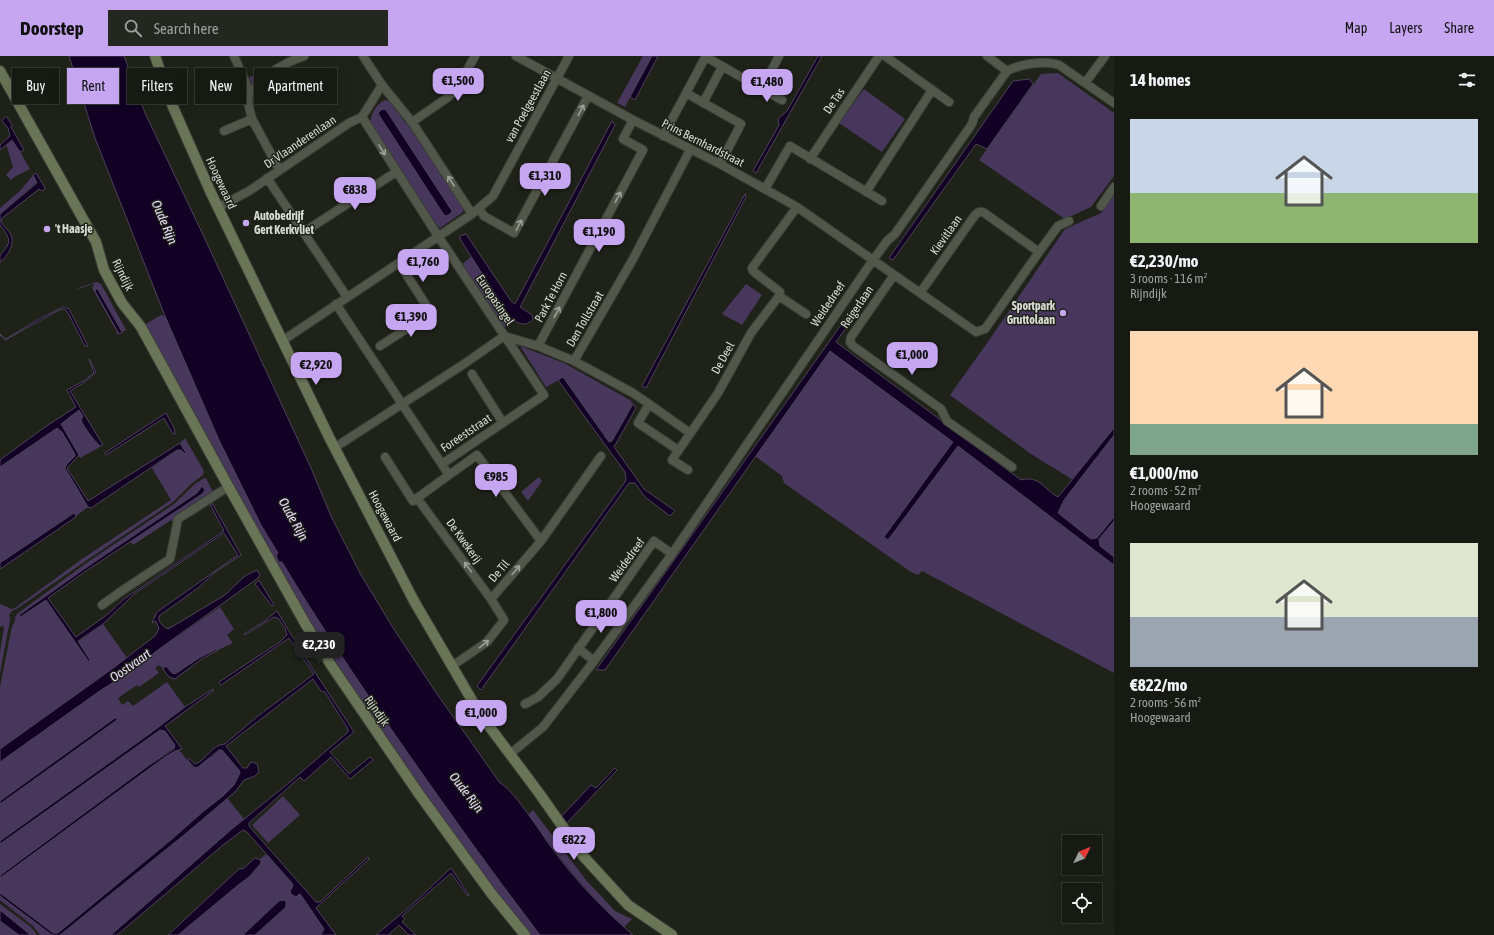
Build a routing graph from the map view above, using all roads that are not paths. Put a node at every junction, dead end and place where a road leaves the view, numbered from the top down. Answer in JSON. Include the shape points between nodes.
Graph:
{"nodes":[{"id":1,"x":155,"y":56,"type":"edge"},
{"id":2,"x":234,"y":56,"type":"edge"},
{"id":3,"x":304,"y":56,"type":"edge"},
{"id":4,"x":363,"y":56,"type":"edge"},
{"id":5,"x":475,"y":56,"type":"edge"},
{"id":6,"x":516,"y":56,"type":"edge"},
{"id":7,"x":569,"y":56,"type":"edge"},
{"id":8,"x":778,"y":56,"type":"edge"},
{"id":9,"x":879,"y":56,"type":"edge"},
{"id":10,"x":885,"y":56,"type":"edge"},
{"id":11,"x":987,"y":56,"type":"edge"},
{"id":12,"x":1105,"y":56,"type":"edge"},
{"id":13,"x":706,"y":57,"type":"edge"},
{"id":14,"x":722,"y":67,"type":"junction"},
{"id":15,"x":1007,"y":70,"type":"junction"},
{"id":16,"x":0,"y":71,"type":"edge"},
{"id":17,"x":557,"y":79,"type":"junction"},
{"id":18,"x":1085,"y":83,"type":"junction"},
{"id":19,"x":382,"y":85,"type":"junction"},
{"id":20,"x":762,"y":89,"type":"junction"},
{"id":21,"x":249,"y":90,"type":"junction"},
{"id":22,"x":932,"y":90,"type":"junction"},
{"id":23,"x":686,"y":93,"type":"junction"},
{"id":24,"x":588,"y":96,"type":"junction"},
{"id":25,"x":782,"y":100,"type":"dead end"},
{"id":26,"x":703,"y":102,"type":"junction"},
{"id":27,"x":949,"y":102,"type":"dead end"},
{"id":28,"x":1114,"y":103,"type":"edge"},
{"id":29,"x":362,"y":117,"type":"junction"},
{"id":30,"x":252,"y":119,"type":"junction"},
{"id":31,"x":633,"y":120,"type":"junction"},
{"id":32,"x":412,"y":122,"type":"junction"},
{"id":33,"x":224,"y":130,"type":"dead end"},
{"id":34,"x":664,"y":136,"type":"junction"},
{"id":35,"x":690,"y":150,"type":"junction"},
{"id":36,"x":810,"y":159,"type":"junction"},
{"id":37,"x":720,"y":164,"type":"junction"},
{"id":38,"x":279,"y":169,"type":"junction"},
{"id":39,"x":396,"y":172,"type":"junction"},
{"id":40,"x":267,"y":178,"type":"junction"},
{"id":41,"x":1114,"y":187,"type":"edge"},
{"id":42,"x":765,"y":189,"type":"junction"},
{"id":43,"x":866,"y":192,"type":"junction"},
{"id":44,"x":882,"y":202,"type":"dead end"},
{"id":45,"x":1101,"y":206,"type":"dead end"},
{"id":46,"x":219,"y":207,"type":"junction"},
{"id":47,"x":797,"y":207,"type":"junction"},
{"id":48,"x":475,"y":212,"type":"junction"},
{"id":49,"x":1069,"y":222,"type":"dead end"},
{"id":50,"x":304,"y":232,"type":"junction"},
{"id":51,"x":438,"y":236,"type":"junction"},
{"id":52,"x":1039,"y":252,"type":"junction"},
{"id":53,"x":873,"y":260,"type":"junction"},
{"id":54,"x":399,"y":263,"type":"junction"},
{"id":55,"x":894,"y":275,"type":"junction"},
{"id":56,"x":920,"y":293,"type":"junction"},
{"id":57,"x":779,"y":296,"type":"junction"},
{"id":58,"x":347,"y":297,"type":"junction"},
{"id":59,"x":336,"y":304,"type":"junction"},
{"id":60,"x":806,"y":314,"type":"dead end"},
{"id":61,"x":504,"y":336,"type":"junction"},
{"id":62,"x":282,"y":341,"type":"junction"},
{"id":63,"x":380,"y":346,"type":"dead end"},
{"id":64,"x":538,"y":346,"type":"junction"},
{"id":65,"x":574,"y":361,"type":"junction"},
{"id":66,"x":472,"y":374,"type":"dead end"},
{"id":67,"x":544,"y":395,"type":"joint"},
{"id":68,"x":401,"y":403,"type":"junction"},
{"id":69,"x":649,"y":404,"type":"junction"},
{"id":70,"x":503,"y":423,"type":"junction"},
{"id":71,"x":690,"y":433,"type":"junction"},
{"id":72,"x":334,"y":448,"type":"junction"},
{"id":73,"x":678,"y":450,"type":"junction"},
{"id":74,"x":601,"y":456,"type":"dead end"},
{"id":75,"x":385,"y":457,"type":"dead end"},
{"id":76,"x":442,"y":464,"type":"junction"},
{"id":77,"x":1012,"y":467,"type":"dead end"},
{"id":78,"x":688,"y":470,"type":"dead end"},
{"id":79,"x":449,"y":475,"type":"junction"},
{"id":80,"x":228,"y":487,"type":"junction"},
{"id":81,"x":417,"y":498,"type":"junction"},
{"id":82,"x":540,"y":541,"type":"junction"},
{"id":83,"x":672,"y":554,"type":"junction"},
{"id":84,"x":491,"y":599,"type":"junction"},
{"id":85,"x":102,"y":605,"type":"dead end"},
{"id":86,"x":578,"y":648,"type":"junction"},
{"id":87,"x":594,"y":661,"type":"junction"},
{"id":88,"x":452,"y":666,"type":"junction"},
{"id":89,"x":525,"y":704,"type":"dead end"},
{"id":90,"x":510,"y":754,"type":"junction"},
{"id":91,"x":525,"y":935,"type":"edge"},
{"id":92,"x":672,"y":935,"type":"edge"}],
"edges":[{"from":1,"to":46,"type":"street","name":"Hoogewaard","via":[[173,106]]},
{"from":2,"to":21,"type":"street"},
{"from":3,"to":21,"type":"street","via":[[271,72],[260,87]]},
{"from":4,"to":19,"type":"street"},
{"from":5,"to":32,"type":"street","via":[[456,90]]},
{"from":6,"to":17,"type":"street","name":"Prins Bernhardstraat"},
{"from":7,"to":17,"type":"street","name":"van Poelgeestlaan"},
{"from":8,"to":20,"type":"street"},
{"from":9,"to":36,"type":"street","name":"De Tas"},
{"from":10,"to":22,"type":"street"},
{"from":11,"to":15,"type":"street"},
{"from":12,"to":18,"type":"street"},
{"from":13,"to":14,"type":"street"},
{"from":13,"to":23,"type":"street"},
{"from":14,"to":20,"type":"street"},
{"from":14,"to":26,"type":"street"},
{"from":15,"to":18,"type":"street","via":[[1047,62],[1059,65]]},
{"from":15,"to":53,"type":"street","name":"Weidedreef","via":[[900,228]]},
{"from":16,"to":80,"type":"street","name":"Rijndijk","via":[[96,242],[104,270],[122,303],[141,327]]},
{"from":17,"to":24,"type":"street","name":"Prins Bernhardstraat"},
{"from":17,"to":48,"type":"street","name":"van Poelgeestlaan","via":[[493,196]]},
{"from":18,"to":28,"type":"street"},
{"from":19,"to":29,"type":"street","name":"Dr Vlaanderenlaan"},
{"from":19,"to":32,"type":"street"},
{"from":20,"to":25,"type":"street"},
{"from":21,"to":30,"type":"street","via":[[248,103]]},
{"from":22,"to":27,"type":"street"},
{"from":22,"to":43,"type":"street"},
{"from":23,"to":26,"type":"street"},
{"from":23,"to":34,"type":"street"},
{"from":24,"to":31,"type":"street","name":"Prins Bernhardstraat"},
{"from":48,"to":24,"type":"street","one_way":true,"via":[[514,233]]},
{"from":26,"to":37,"type":"street","via":[[741,124]]},
{"from":29,"to":38,"type":"street","name":"Dr Vlaanderenlaan"},
{"from":29,"to":39,"type":"street","name":"Europasingel","one_way":true},
{"from":30,"to":33,"type":"street"},
{"from":30,"to":38,"type":"street"},
{"from":31,"to":34,"type":"street","name":"Prins Bernhardstraat"},
{"from":64,"to":31,"type":"street","name":"Park Te Horn","one_way":true,"via":[[643,150],[623,139]]},
{"from":48,"to":32,"type":"street","one_way":true},
{"from":34,"to":35,"type":"street","name":"Prins Bernhardstraat"},
{"from":35,"to":37,"type":"street","name":"Prins Bernhardstraat"},
{"from":35,"to":65,"type":"street","name":"Den Tollstraat","via":[[633,259]]},
{"from":36,"to":42,"type":"street","via":[[790,146]]},
{"from":36,"to":43,"type":"street"},
{"from":37,"to":42,"type":"street","name":"Prins Bernhardstraat"},
{"from":38,"to":40,"type":"street","name":"Dr Vlaanderenlaan"},
{"from":39,"to":50,"type":"street"},
{"from":39,"to":51,"type":"street","name":"Europasingel"},
{"from":40,"to":46,"type":"street","name":"Dr Vlaanderenlaan"},
{"from":40,"to":50,"type":"street"},
{"from":41,"to":45,"type":"street"},
{"from":42,"to":47,"type":"street","name":"Prins Bernhardstraat"},
{"from":43,"to":44,"type":"street"},
{"from":46,"to":62,"type":"street","name":"Hoogewaard"},
{"from":47,"to":53,"type":"street","name":"Prins Bernhardstraat"},
{"from":47,"to":57,"type":"street","via":[[752,268],[780,292]]},
{"from":48,"to":51,"type":"street","name":"van Poelgeestlaan"},
{"from":49,"to":52,"type":"street","via":[[1058,226]]},
{"from":50,"to":58,"type":"street"},
{"from":51,"to":54,"type":"street","name":"van Poelgeestlaan"},
{"from":51,"to":61,"type":"street","name":"Europasingel"},
{"from":52,"to":56,"type":"street","via":[[985,330],[976,332]]},
{"from":52,"to":56,"type":"street","name":"Kievitlaan","via":[[983,212],[979,212]]},
{"from":53,"to":55,"type":"street"},
{"from":53,"to":83,"type":"street","name":"Weidedreef"},
{"from":54,"to":58,"type":"street","name":"van Poelgeestlaan"},
{"from":54,"to":63,"type":"street","via":[[431,313]]},
{"from":55,"to":56,"type":"street"},
{"from":55,"to":77,"type":"street","name":"Reigerlaan","via":[[851,336],[850,342],[941,409],[947,421]]},
{"from":57,"to":60,"type":"street"},
{"from":57,"to":71,"type":"street","name":"De Deel","via":[[751,333],[718,393]]},
{"from":58,"to":59,"type":"street","name":"van Poelgeestlaan"},
{"from":59,"to":62,"type":"street","name":"van Poelgeestlaan"},
{"from":59,"to":68,"type":"street","name":"Foreeststraat"},
{"from":61,"to":64,"type":"street","name":"Den Tollstraat"},
{"from":61,"to":67,"type":"street","name":"Europasingel"},
{"from":61,"to":68,"type":"street"},
{"from":62,"to":72,"type":"street","name":"Hoogewaard"},
{"from":64,"to":65,"type":"street","name":"Den Tollstraat"},
{"from":65,"to":69,"type":"street"},
{"from":66,"to":70,"type":"street","name":"Foreeststraat"},
{"from":67,"to":70,"type":"street","name":"Foreeststraat"},
{"from":68,"to":72,"type":"street"},
{"from":68,"to":76,"type":"street","name":"Foreeststraat"},
{"from":69,"to":71,"type":"street"},
{"from":69,"to":73,"type":"street","via":[[638,423]]},
{"from":70,"to":76,"type":"street","name":"Foreeststraat"},
{"from":71,"to":73,"type":"street","name":"De Deel"},
{"from":72,"to":88,"type":"street","name":"Hoogewaard","via":[[414,601]]},
{"from":73,"to":78,"type":"street","via":[[672,460]]},
{"from":74,"to":82,"type":"street","name":"De Til"},
{"from":75,"to":81,"type":"street","via":[[413,500]]},
{"from":76,"to":79,"type":"street","name":"Foreeststraat"},
{"from":79,"to":81,"type":"street"},
{"from":79,"to":82,"type":"street","via":[[477,455]]},
{"from":80,"to":85,"type":"street","via":[[178,519],[170,559]]},
{"from":80,"to":91,"type":"street","name":"Rijndijk","via":[[306,625],[350,694],[419,794]]},
{"from":84,"to":81,"type":"street","name":"De Kwekerij","one_way":true},
{"from":84,"to":82,"type":"street","name":"De Til","one_way":true},
{"from":83,"to":86,"type":"street","name":"Weidedreef","via":[[654,542]]},
{"from":83,"to":87,"type":"street","name":"Weidedreef"},
{"from":88,"to":84,"type":"street","name":"De Til","one_way":true,"via":[[488,642],[504,620]]},
{"from":86,"to":87,"type":"street"},
{"from":86,"to":89,"type":"street","name":"Weidedreef","via":[[557,679],[538,697]]},
{"from":87,"to":90,"type":"street","name":"Weidedreef","via":[[543,727]]},
{"from":88,"to":90,"type":"street","name":"Hoogewaard","via":[[480,714]]},
{"from":90,"to":92,"type":"street","name":"Hoogewaard","via":[[584,857],[628,905]]}]}
